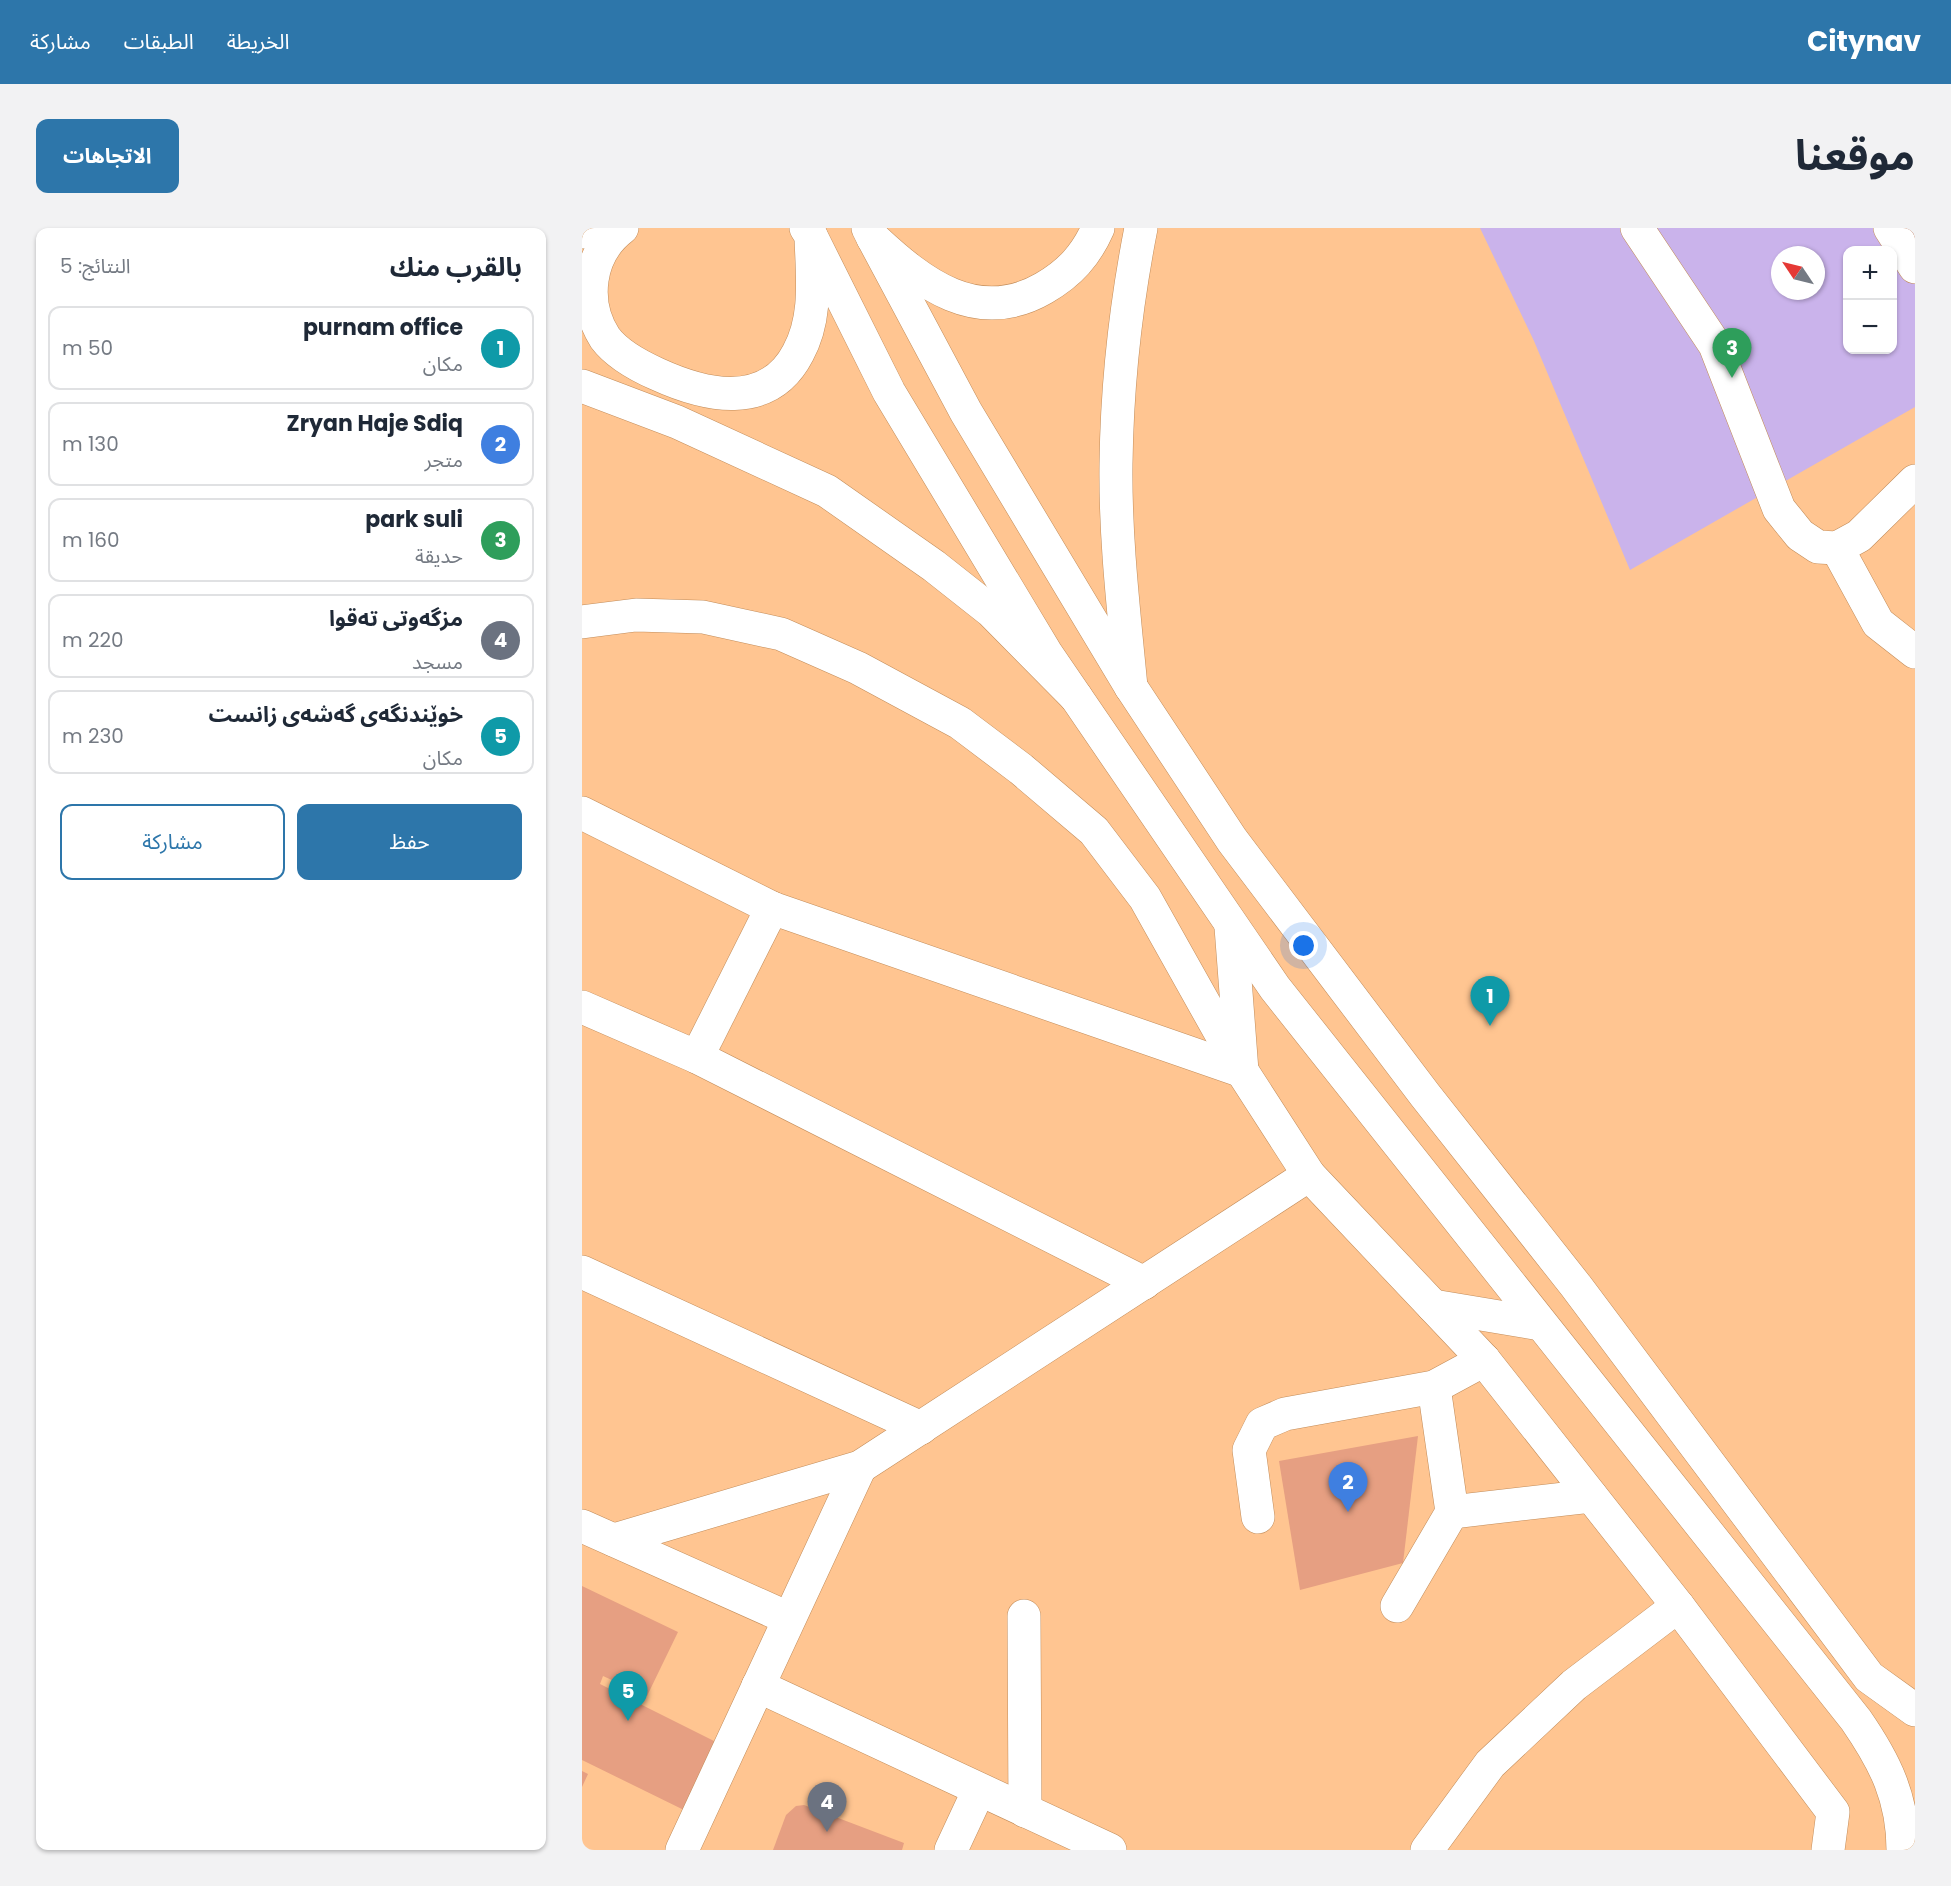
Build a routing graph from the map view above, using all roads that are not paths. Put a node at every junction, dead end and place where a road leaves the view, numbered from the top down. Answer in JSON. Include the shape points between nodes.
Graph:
{"nodes":[{"id":1,"x":590,"y":228,"type":"edge"},
{"id":2,"x":622,"y":228,"type":"edge"},
{"id":3,"x":1098,"y":228,"type":"edge"},
{"id":4,"x":1141,"y":228,"type":"edge"},
{"id":5,"x":1637,"y":228,"type":"edge"},
{"id":6,"x":1890,"y":228,"type":"edge"},
{"id":7,"x":582,"y":232,"type":"edge"},
{"id":8,"x":809,"y":232,"type":"edge"},
{"id":9,"x":871,"y":233,"type":"edge"},
{"id":10,"x":1915,"y":267,"type":"edge"},
{"id":11,"x":582,"y":386,"type":"edge"},
{"id":12,"x":1915,"y":481,"type":"edge"},
{"id":13,"x":1837,"y":548,"type":"junction"},
{"id":14,"x":582,"y":622,"type":"edge"},
{"id":15,"x":1915,"y":652,"type":"edge"},
{"id":16,"x":1131,"y":687,"type":"junction"},
{"id":17,"x":1076,"y":697,"type":"junction"},
{"id":18,"x":582,"y":813,"type":"edge"},
{"id":19,"x":772,"y":908,"type":"junction"},
{"id":20,"x":1231,"y":926,"type":"junction"},
{"id":21,"x":582,"y":1007,"type":"edge"},
{"id":22,"x":697,"y":1057,"type":"junction"},
{"id":23,"x":1242,"y":1071,"type":"junction"},
{"id":24,"x":1309,"y":1175,"type":"junction"},
{"id":25,"x":582,"y":1272,"type":"edge"},
{"id":26,"x":1144,"y":1283,"type":"junction"},
{"id":27,"x":1433,"y":1306,"type":"junction"},
{"id":28,"x":1541,"y":1324,"type":"junction"},
{"id":29,"x":1484,"y":1360,"type":"junction"},
{"id":30,"x":1434,"y":1387,"type":"junction"},
{"id":31,"x":921,"y":1428,"type":"junction"},
{"id":32,"x":860,"y":1467,"type":"junction"},
{"id":33,"x":1591,"y":1496,"type":"junction"},
{"id":34,"x":1452,"y":1512,"type":"junction"},
{"id":35,"x":1258,"y":1517,"type":"dead end"},
{"id":36,"x":582,"y":1526,"type":"edge"},
{"id":37,"x":614,"y":1540,"type":"junction"},
{"id":38,"x":1397,"y":1606,"type":"dead end"},
{"id":39,"x":1678,"y":1606,"type":"junction"},
{"id":40,"x":1024,"y":1616,"type":"dead end"},
{"id":41,"x":788,"y":1618,"type":"junction"},
{"id":42,"x":758,"y":1686,"type":"junction"},
{"id":43,"x":1915,"y":1710,"type":"edge"},
{"id":44,"x":979,"y":1790,"type":"junction"},
{"id":45,"x":1025,"y":1811,"type":"junction"},
{"id":46,"x":682,"y":1850,"type":"edge"},
{"id":47,"x":951,"y":1850,"type":"edge"},
{"id":48,"x":1110,"y":1850,"type":"edge"},
{"id":49,"x":1427,"y":1850,"type":"edge"},
{"id":50,"x":1828,"y":1850,"type":"edge"},
{"id":51,"x":1903,"y":1850,"type":"edge"}],
"edges":[{"from":1,"to":7,"type":"street"},
{"from":2,"to":8,"type":"street","via":[[599,254],[588,286],[589,303],[605,339],[656,373],[702,391],[724,394],[747,393],[767,386],[786,371],[798,354],[811,313]]},
{"from":3,"to":9,"type":"street","via":[[1089,249],[1065,276],[1030,297],[993,305],[958,298],[926,282]]},
{"from":4,"to":16,"type":"street","via":[[1131,277],[1116,464]]},
{"from":5,"to":13,"type":"street","via":[[1715,345],[1779,508],[1800,535],[1818,547]]},
{"from":6,"to":10,"type":"street"},
{"from":8,"to":17,"type":"street","via":[[889,392]]},
{"from":9,"to":16,"type":"street","via":[[966,412]]},
{"from":11,"to":17,"type":"street","via":[[677,422],[827,491],[991,611]]},
{"from":12,"to":13,"type":"street","via":[[1859,536]]},
{"from":13,"to":15,"type":"street","via":[[1878,623]]},
{"from":14,"to":23,"type":"street","via":[[636,615],[703,617],[781,634],[858,668],[960,723],[1022,769],[1094,831],[1145,898]]},
{"from":16,"to":43,"type":"street","via":[[1232,840],[1576,1286],[1862,1668]]},
{"from":17,"to":20,"type":"street"},
{"from":18,"to":19,"type":"street"},
{"from":19,"to":22,"type":"street"},
{"from":19,"to":23,"type":"street"},
{"from":20,"to":23,"type":"street"},
{"from":20,"to":28,"type":"street","via":[[1275,988]]},
{"from":21,"to":22,"type":"street"},
{"from":22,"to":26,"type":"street"},
{"from":23,"to":24,"type":"street"},
{"from":24,"to":26,"type":"street"},
{"from":24,"to":27,"type":"street"},
{"from":25,"to":31,"type":"street"},
{"from":26,"to":31,"type":"street"},
{"from":27,"to":28,"type":"street"},
{"from":27,"to":29,"type":"street"},
{"from":28,"to":51,"type":"street","via":[[1856,1720],[1880,1755],[1895,1794],[1903,1827]]},
{"from":29,"to":30,"type":"street"},
{"from":29,"to":33,"type":"street"},
{"from":30,"to":34,"type":"street"},
{"from":30,"to":35,"type":"street","via":[[1286,1414],[1262,1424],[1249,1450]]},
{"from":31,"to":32,"type":"street"},
{"from":32,"to":37,"type":"street"},
{"from":32,"to":41,"type":"street"},
{"from":33,"to":34,"type":"street"},
{"from":33,"to":39,"type":"street"},
{"from":34,"to":38,"type":"street"},
{"from":36,"to":37,"type":"street"},
{"from":37,"to":41,"type":"street"},
{"from":39,"to":49,"type":"street","via":[[1574,1685],[1490,1764]]},
{"from":39,"to":50,"type":"street","via":[[1833,1812]]},
{"from":40,"to":45,"type":"street"},
{"from":41,"to":42,"type":"street"},
{"from":42,"to":44,"type":"street"},
{"from":42,"to":46,"type":"street"},
{"from":44,"to":45,"type":"street"},
{"from":44,"to":47,"type":"street"},
{"from":45,"to":48,"type":"street"}]}
